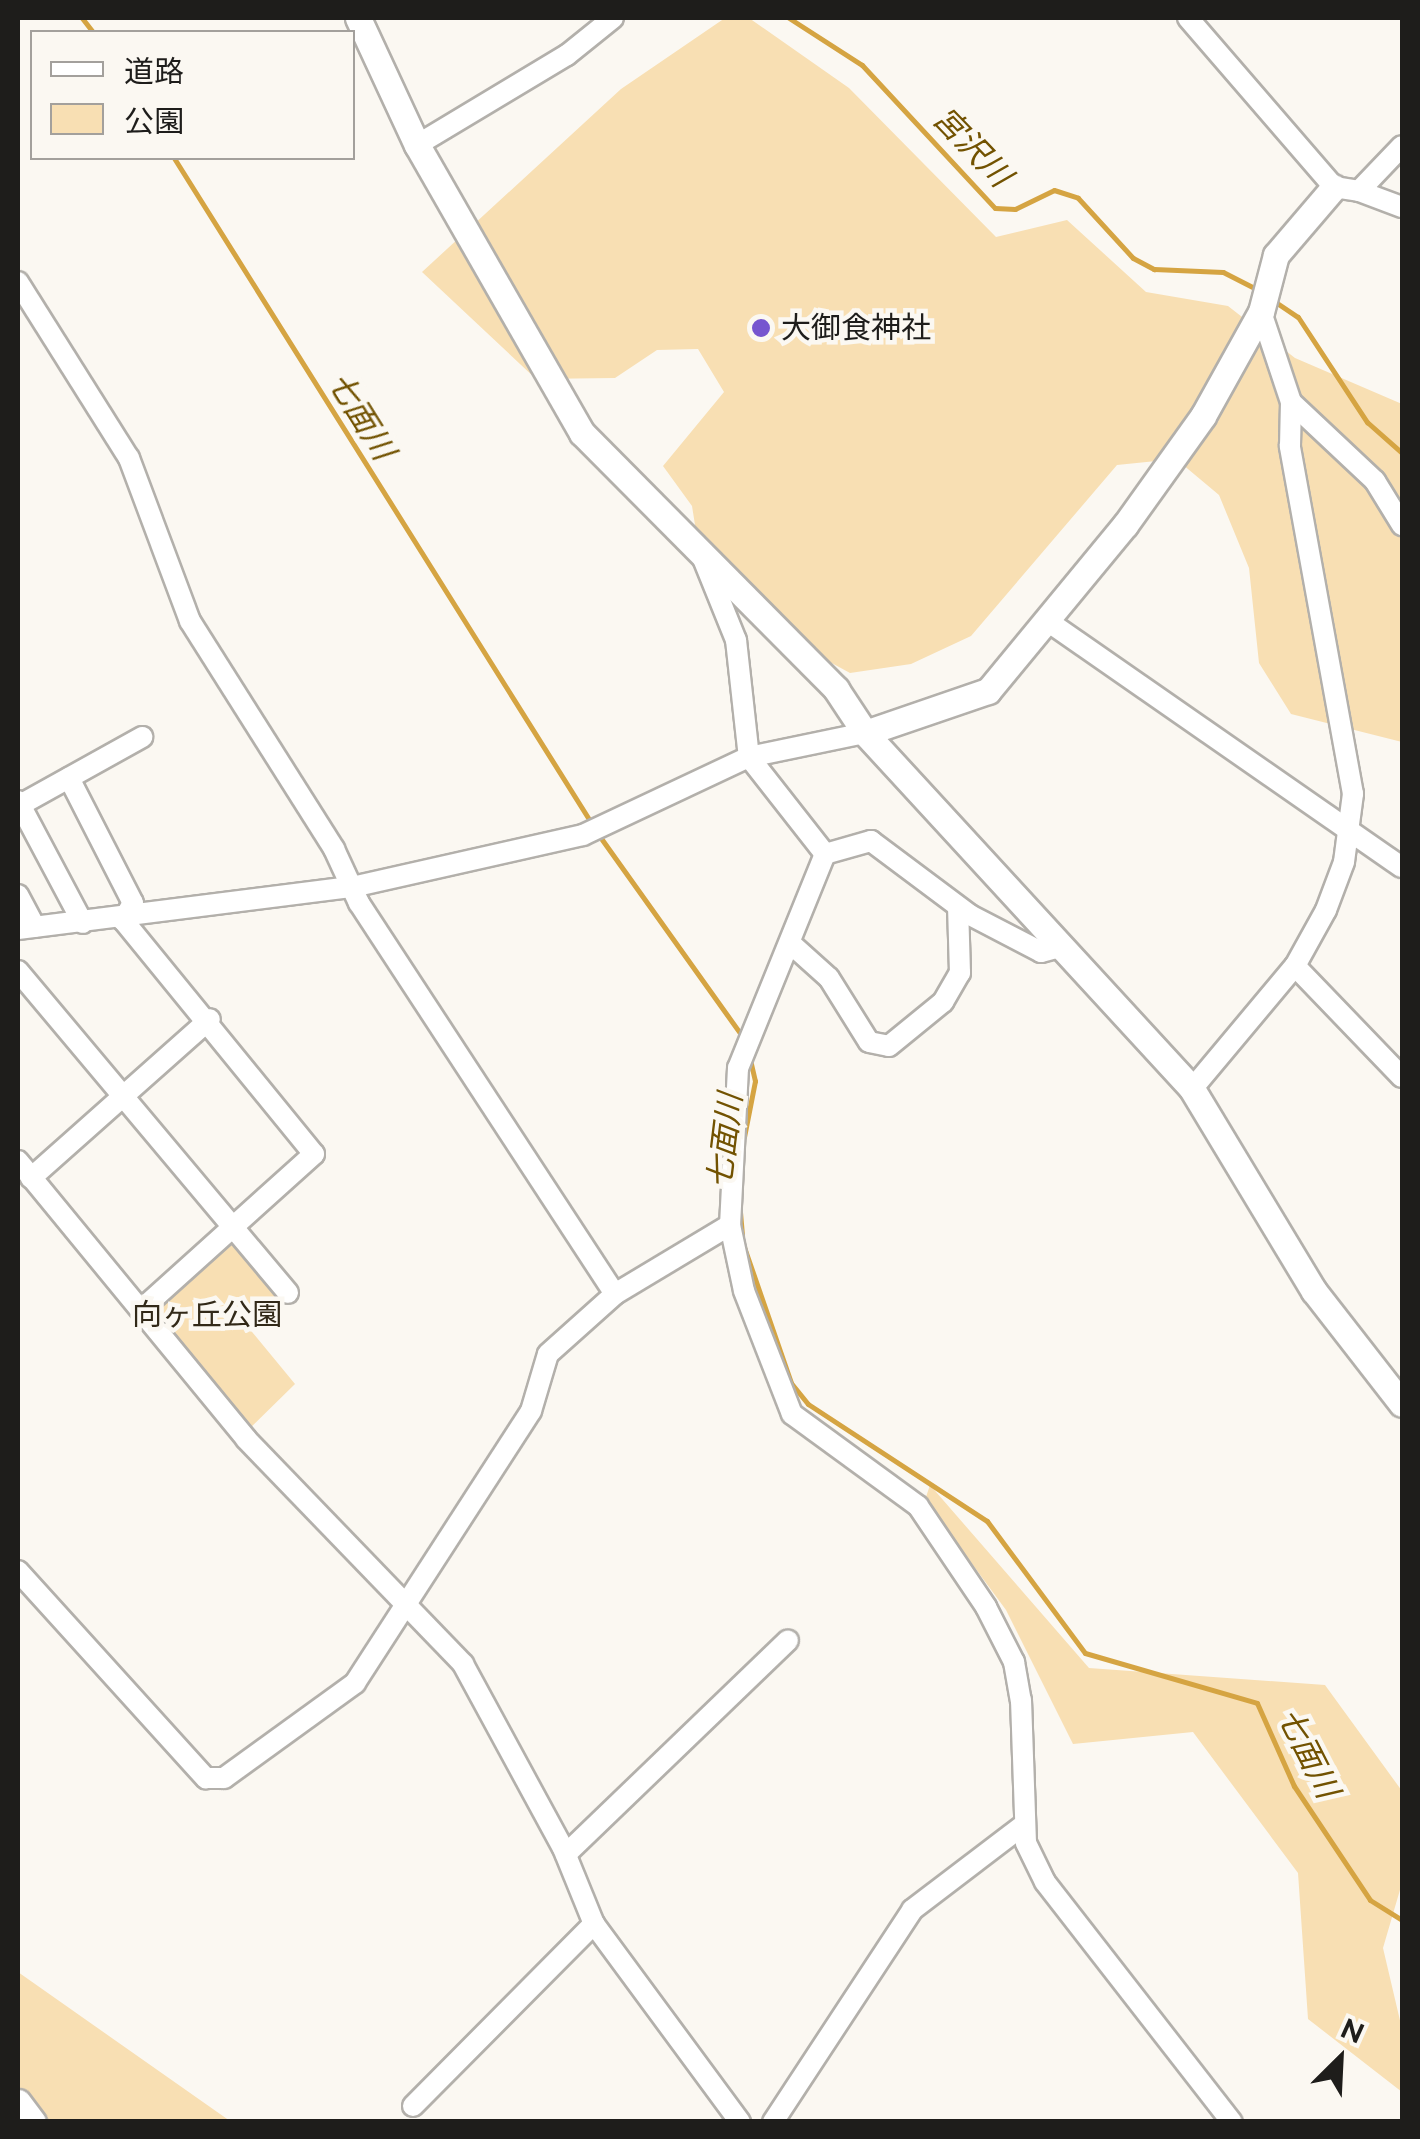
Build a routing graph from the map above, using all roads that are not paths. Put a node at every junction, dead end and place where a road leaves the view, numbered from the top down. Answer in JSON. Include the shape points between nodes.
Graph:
{"nodes":[{"id":1,"x":358,"y":18,"type":"edge"},
{"id":2,"x":612,"y":18,"type":"edge"},
{"id":3,"x":1188,"y":18,"type":"edge"},
{"id":4,"x":417,"y":145,"type":"junction"},
{"id":5,"x":1402,"y":146,"type":"edge"},
{"id":6,"x":1346,"y":189,"type":"junction"},
{"id":7,"x":1402,"y":208,"type":"edge"},
{"id":8,"x":18,"y":282,"type":"edge"},
{"id":9,"x":1261,"y":312,"type":"junction"},
{"id":10,"x":1290,"y":402,"type":"junction"},
{"id":11,"x":1402,"y":525,"type":"edge"},
{"id":12,"x":699,"y":550,"type":"junction"},
{"id":13,"x":1046,"y":620,"type":"junction"},
{"id":14,"x":865,"y":733,"type":"junction"},
{"id":15,"x":142,"y":737,"type":"dead end"},
{"id":16,"x":750,"y":757,"type":"junction"},
{"id":17,"x":69,"y":778,"type":"junction"},
{"id":18,"x":18,"y":803,"type":"edge"},
{"id":19,"x":1348,"y":831,"type":"junction"},
{"id":20,"x":825,"y":854,"type":"junction"},
{"id":21,"x":1402,"y":867,"type":"edge"},
{"id":22,"x":352,"y":887,"type":"junction"},
{"id":23,"x":18,"y":894,"type":"edge"},
{"id":24,"x":958,"y":907,"type":"junction"},
{"id":25,"x":124,"y":920,"type":"junction"},
{"id":26,"x":83,"y":923,"type":"junction"},
{"id":27,"x":26,"y":928,"type":"edge"},
{"id":28,"x":790,"y":943,"type":"junction"},
{"id":29,"x":1060,"y":947,"type":"junction"},
{"id":30,"x":1295,"y":966,"type":"junction"},
{"id":31,"x":18,"y":971,"type":"edge"},
{"id":32,"x":210,"y":1018,"type":"junction"},
{"id":33,"x":1402,"y":1076,"type":"edge"},
{"id":34,"x":1192,"y":1089,"type":"junction"},
{"id":35,"x":120,"y":1099,"type":"junction"},
{"id":36,"x":18,"y":1160,"type":"edge"},
{"id":37,"x":31,"y":1178,"type":"junction"},
{"id":38,"x":730,"y":1225,"type":"junction"},
{"id":39,"x":232,"y":1228,"type":"junction"},
{"id":40,"x":288,"y":1293,"type":"dead end"},
{"id":41,"x":615,"y":1294,"type":"junction"},
{"id":42,"x":141,"y":1310,"type":"junction"},
{"id":43,"x":1402,"y":1404,"type":"edge"},
{"id":44,"x":18,"y":1570,"type":"edge"},
{"id":45,"x":405,"y":1598,"type":"junction"},
{"id":46,"x":788,"y":1640,"type":"dead end"},
{"id":47,"x":1021,"y":1827,"type":"junction"},
{"id":48,"x":566,"y":1854,"type":"junction"},
{"id":49,"x":594,"y":1924,"type":"junction"},
{"id":50,"x":18,"y":2102,"type":"edge"},
{"id":51,"x":413,"y":2106,"type":"dead end"},
{"id":52,"x":33,"y":2122,"type":"edge"},
{"id":53,"x":740,"y":2122,"type":"edge"},
{"id":54,"x":773,"y":2122,"type":"edge"},
{"id":55,"x":1232,"y":2122,"type":"edge"}],
"edges":[{"from":1,"to":4,"type":"street"},
{"from":2,"to":4,"type":"street","via":[[567,54]]},
{"from":3,"to":6,"type":"street"},
{"from":4,"to":12,"type":"street","via":[[582,433]]},
{"from":5,"to":6,"type":"street"},
{"from":6,"to":7,"type":"street"},
{"from":6,"to":9,"type":"street","via":[[1276,255]]},
{"from":8,"to":22,"type":"street","via":[[129,458],[190,622]]},
{"from":9,"to":10,"type":"street"},
{"from":9,"to":13,"type":"street","via":[[1203,416]]},
{"from":10,"to":11,"type":"street","via":[[1375,481]]},
{"from":10,"to":19,"type":"street","via":[[1290,446],[1353,794]]},
{"from":12,"to":14,"type":"street","via":[[836,688]]},
{"from":12,"to":16,"type":"street","via":[[736,640]]},
{"from":13,"to":14,"type":"street","via":[[988,691]]},
{"from":13,"to":19,"type":"street"},
{"from":14,"to":16,"type":"street"},
{"from":14,"to":29,"type":"street"},
{"from":15,"to":17,"type":"street"},
{"from":16,"to":20,"type":"street"},
{"from":16,"to":22,"type":"street","via":[[583,835]]},
{"from":17,"to":18,"type":"street"},
{"from":17,"to":25,"type":"street","via":[[132,904]]},
{"from":18,"to":26,"type":"street"},
{"from":19,"to":21,"type":"street"},
{"from":19,"to":30,"type":"street","via":[[1326,910]]},
{"from":20,"to":24,"type":"street","via":[[870,841]]},
{"from":20,"to":28,"type":"street"},
{"from":22,"to":25,"type":"street"},
{"from":22,"to":41,"type":"street","via":[[554,1212]]},
{"from":23,"to":27,"type":"street"},
{"from":24,"to":28,"type":"street","via":[[960,973],[943,1002],[889,1046],[869,1042],[829,978]]},
{"from":24,"to":29,"type":"street","via":[[1042,952]]},
{"from":25,"to":26,"type":"street"},
{"from":25,"to":32,"type":"street"},
{"from":26,"to":27,"type":"street"},
{"from":28,"to":38,"type":"street","via":[[741,1062],[730,1126]]},
{"from":29,"to":34,"type":"street"},
{"from":30,"to":33,"type":"street"},
{"from":30,"to":34,"type":"street"},
{"from":31,"to":35,"type":"street"},
{"from":32,"to":35,"type":"street"},
{"from":32,"to":39,"type":"street","via":[[314,1154]]},
{"from":34,"to":43,"type":"street","via":[[1314,1291]]},
{"from":35,"to":37,"type":"street"},
{"from":35,"to":39,"type":"street"},
{"from":36,"to":37,"type":"street"},
{"from":37,"to":42,"type":"street"},
{"from":38,"to":41,"type":"street"},
{"from":38,"to":47,"type":"street","via":[[744,1291],[792,1414],[918,1506],[1014,1662],[1024,1752]]},
{"from":39,"to":40,"type":"street"},
{"from":39,"to":42,"type":"street"},
{"from":41,"to":45,"type":"street","via":[[548,1354],[530,1411]]},
{"from":42,"to":45,"type":"street","via":[[246,1439]]},
{"from":44,"to":45,"type":"street","via":[[206,1778],[224,1778],[286,1739],[355,1683]]},
{"from":45,"to":48,"type":"street","via":[[463,1664]]},
{"from":46,"to":48,"type":"street"},
{"from":47,"to":54,"type":"street","via":[[912,1910]]},
{"from":47,"to":55,"type":"street","via":[[1046,1882]]},
{"from":48,"to":49,"type":"street"},
{"from":49,"to":51,"type":"street"},
{"from":49,"to":53,"type":"street"},
{"from":50,"to":52,"type":"street"}]}
